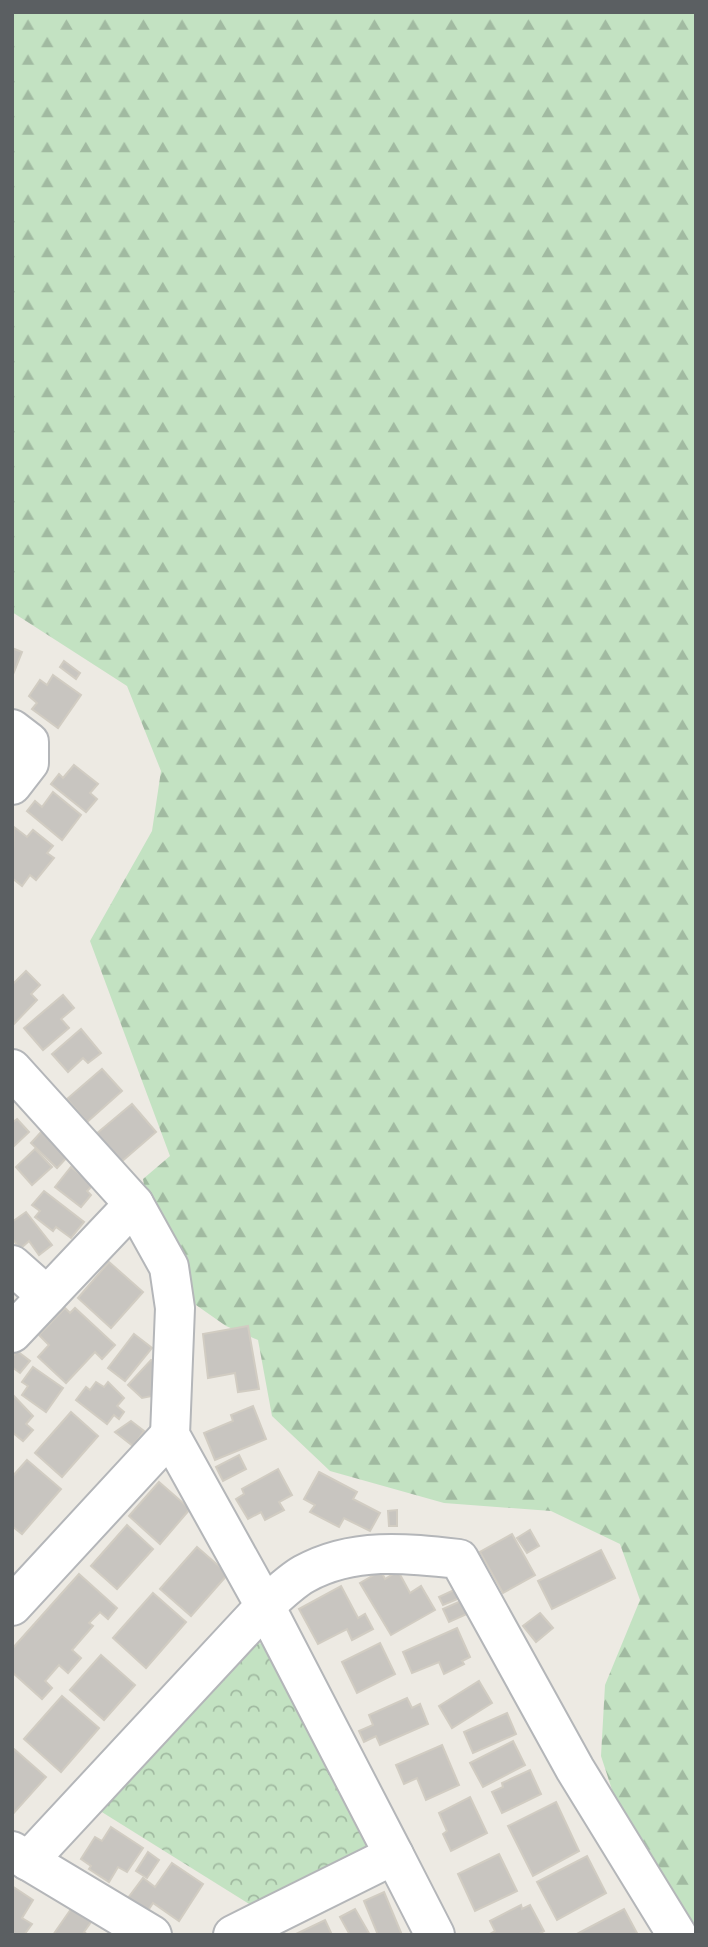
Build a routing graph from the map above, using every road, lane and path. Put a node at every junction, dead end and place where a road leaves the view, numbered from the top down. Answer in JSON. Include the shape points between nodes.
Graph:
{"nodes":[{"id":1,"x":12,"y":729,"type":"edge"},
{"id":2,"x":12,"y":785,"type":"edge"},
{"id":3,"x":12,"y":1069,"type":"edge"},
{"id":4,"x":134,"y":1204,"type":"junction"},
{"id":5,"x":12,"y":1265,"type":"edge"},
{"id":6,"x":47,"y":1296,"type":"junction"},
{"id":7,"x":12,"y":1333,"type":"edge"},
{"id":8,"x":170,"y":1435,"type":"junction"},
{"id":9,"x":12,"y":1606,"type":"edge"},
{"id":10,"x":265,"y":1606,"type":"junction"},
{"id":11,"x":20,"y":1856,"type":"edge"},
{"id":12,"x":394,"y":1856,"type":"junction"},
{"id":13,"x":152,"y":1935,"type":"edge"},
{"id":14,"x":233,"y":1935,"type":"edge"},
{"id":15,"x":435,"y":1935,"type":"edge"},
{"id":16,"x":677,"y":1935,"type":"edge"}],
"edges":[{"from":1,"to":2,"type":"street","via":[[29,742],[29,763]]},
{"from":3,"to":4,"type":"street"},
{"from":4,"to":6,"type":"street"},
{"from":4,"to":8,"type":"street","via":[[169,1267],[175,1308]]},
{"from":5,"to":6,"type":"street"},
{"from":6,"to":7,"type":"street"},
{"from":8,"to":9,"type":"street"},
{"from":8,"to":10,"type":"street"},
{"from":10,"to":11,"type":"street"},
{"from":10,"to":12,"type":"street"},
{"from":10,"to":16,"type":"street","via":[[302,1575],[333,1561],[363,1554],[407,1553],[459,1559],[575,1769]]},
{"from":11,"to":13,"type":"street"},
{"from":12,"to":14,"type":"street"},
{"from":12,"to":15,"type":"street"}]}
